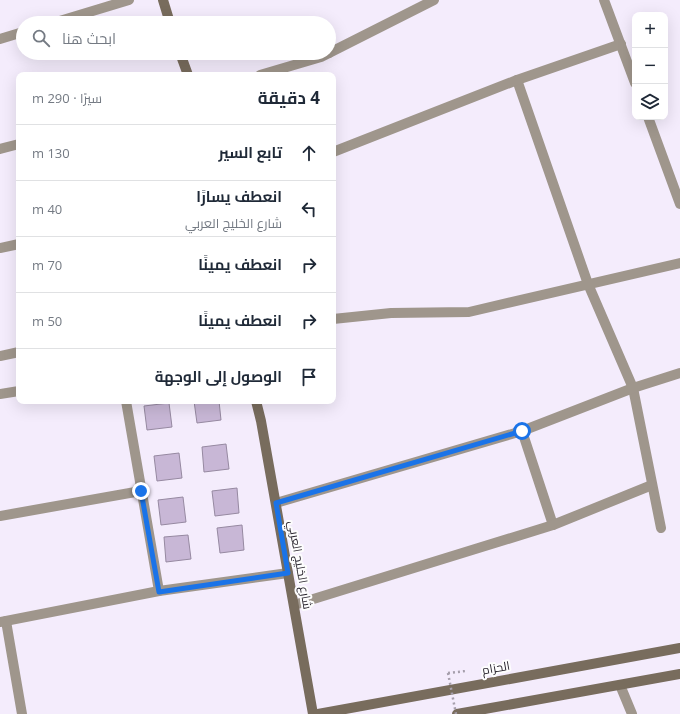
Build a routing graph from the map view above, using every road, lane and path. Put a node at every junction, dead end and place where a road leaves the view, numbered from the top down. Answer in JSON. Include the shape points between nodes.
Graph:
{"nodes":[{"id":1,"x":129,"y":0,"type":"edge"},
{"id":2,"x":163,"y":0,"type":"edge"},
{"id":3,"x":604,"y":0,"type":"edge"},
{"id":4,"x":431,"y":1,"type":"edge"},
{"id":5,"x":76,"y":16,"type":"edge"},
{"id":6,"x":168,"y":16,"type":"edge"},
{"id":7,"x":16,"y":34,"type":"edge"},
{"id":8,"x":0,"y":39,"type":"edge"},
{"id":9,"x":621,"y":44,"type":"junction"},
{"id":10,"x":336,"y":49,"type":"edge"},
{"id":11,"x":183,"y":60,"type":"edge"},
{"id":12,"x":311,"y":60,"type":"edge"},
{"id":13,"x":187,"y":72,"type":"edge"},
{"id":14,"x":270,"y":72,"type":"edge"},
{"id":15,"x":632,"y":75,"type":"edge"},
{"id":16,"x":517,"y":80,"type":"junction"},
{"id":17,"x":649,"y":120,"type":"edge"},
{"id":18,"x":16,"y":145,"type":"edge"},
{"id":19,"x":0,"y":149,"type":"edge"},
{"id":20,"x":336,"y":151,"type":"edge"},
{"id":21,"x":680,"y":204,"type":"edge"},
{"id":22,"x":16,"y":245,"type":"edge"},
{"id":23,"x":0,"y":248,"type":"edge"},
{"id":24,"x":680,"y":263,"type":"edge"},
{"id":25,"x":588,"y":284,"type":"junction"},
{"id":26,"x":336,"y":319,"type":"edge"},
{"id":27,"x":16,"y":353,"type":"edge"},
{"id":28,"x":0,"y":356,"type":"edge"},
{"id":29,"x":680,"y":372,"type":"edge"},
{"id":30,"x":633,"y":388,"type":"junction"},
{"id":31,"x":16,"y":391,"type":"edge"},
{"id":32,"x":0,"y":394,"type":"edge"},
{"id":33,"x":126,"y":404,"type":"edge"},
{"id":34,"x":257,"y":404,"type":"edge"},
{"id":35,"x":259,"y":404,"type":"edge"},
{"id":36,"x":261,"y":421,"type":"junction"},
{"id":37,"x":522,"y":431,"type":"junction"},
{"id":38,"x":652,"y":485,"type":"junction"},
{"id":39,"x":141,"y":491,"type":"junction"},
{"id":40,"x":276,"y":503,"type":"junction"},
{"id":41,"x":0,"y":516,"type":"edge"},
{"id":42,"x":553,"y":525,"type":"junction"},
{"id":43,"x":661,"y":528,"type":"dead end"},
{"id":44,"x":288,"y":573,"type":"junction"},
{"id":45,"x":159,"y":592,"type":"junction"},
{"id":46,"x":294,"y":605,"type":"junction"},
{"id":47,"x":3,"y":621,"type":"edge"},
{"id":48,"x":680,"y":648,"type":"edge"},
{"id":49,"x":466,"y":671,"type":"dead end"},
{"id":50,"x":680,"y":674,"type":"edge"},
{"id":51,"x":620,"y":685,"type":"junction"},
{"id":52,"x":22,"y":714,"type":"edge"},
{"id":53,"x":313,"y":714,"type":"edge"},
{"id":54,"x":318,"y":714,"type":"edge"},
{"id":55,"x":456,"y":714,"type":"edge"},
{"id":56,"x":632,"y":714,"type":"edge"}],
"edges":[{"from":1,"to":5,"type":"street"},
{"from":2,"to":6,"type":"main road"},
{"from":3,"to":9,"type":"street"},
{"from":4,"to":10,"type":"street"},
{"from":7,"to":8,"type":"street"},
{"from":9,"to":15,"type":"street"},
{"from":9,"to":16,"type":"street"},
{"from":11,"to":13,"type":"main road"},
{"from":12,"to":14,"type":"street"},
{"from":16,"to":20,"type":"street"},
{"from":16,"to":25,"type":"street"},
{"from":17,"to":21,"type":"street"},
{"from":18,"to":19,"type":"street"},
{"from":22,"to":23,"type":"street"},
{"from":24,"to":25,"type":"street"},
{"from":25,"to":26,"type":"street","via":[[469,312],[391,313]]},
{"from":25,"to":30,"type":"street"},
{"from":27,"to":28,"type":"street"},
{"from":29,"to":30,"type":"street"},
{"from":30,"to":37,"type":"street"},
{"from":30,"to":38,"type":"street"},
{"from":31,"to":32,"type":"street"},
{"from":33,"to":39,"type":"street"},
{"from":34,"to":36,"type":"main road","name":"شارع الخليج العربي"},
{"from":35,"to":36,"type":"main road","name":"شارع الخليج العربي"},
{"from":36,"to":40,"type":"main road","name":"شارع الخليج العربي"},
{"from":37,"to":40,"type":"street"},
{"from":37,"to":42,"type":"street"},
{"from":38,"to":42,"type":"street"},
{"from":38,"to":43,"type":"street"},
{"from":39,"to":41,"type":"street"},
{"from":39,"to":45,"type":"street"},
{"from":40,"to":44,"type":"main road","name":"شارع الخليج العربي"},
{"from":42,"to":46,"type":"street"},
{"from":44,"to":45,"type":"street"},
{"from":44,"to":46,"type":"main road","name":"شارع الخليج العربي"},
{"from":45,"to":47,"type":"street"},
{"from":46,"to":53,"type":"main road","name":"شارع الخليج العربي"},
{"from":47,"to":52,"type":"street"},
{"from":48,"to":54,"type":"main road","name":"الحزام"},
{"from":49,"to":55,"type":"path","bridge":true,"via":[[448,672]]},
{"from":50,"to":51,"type":"main road"},
{"from":51,"to":55,"type":"main road"},
{"from":51,"to":56,"type":"street"}]}
